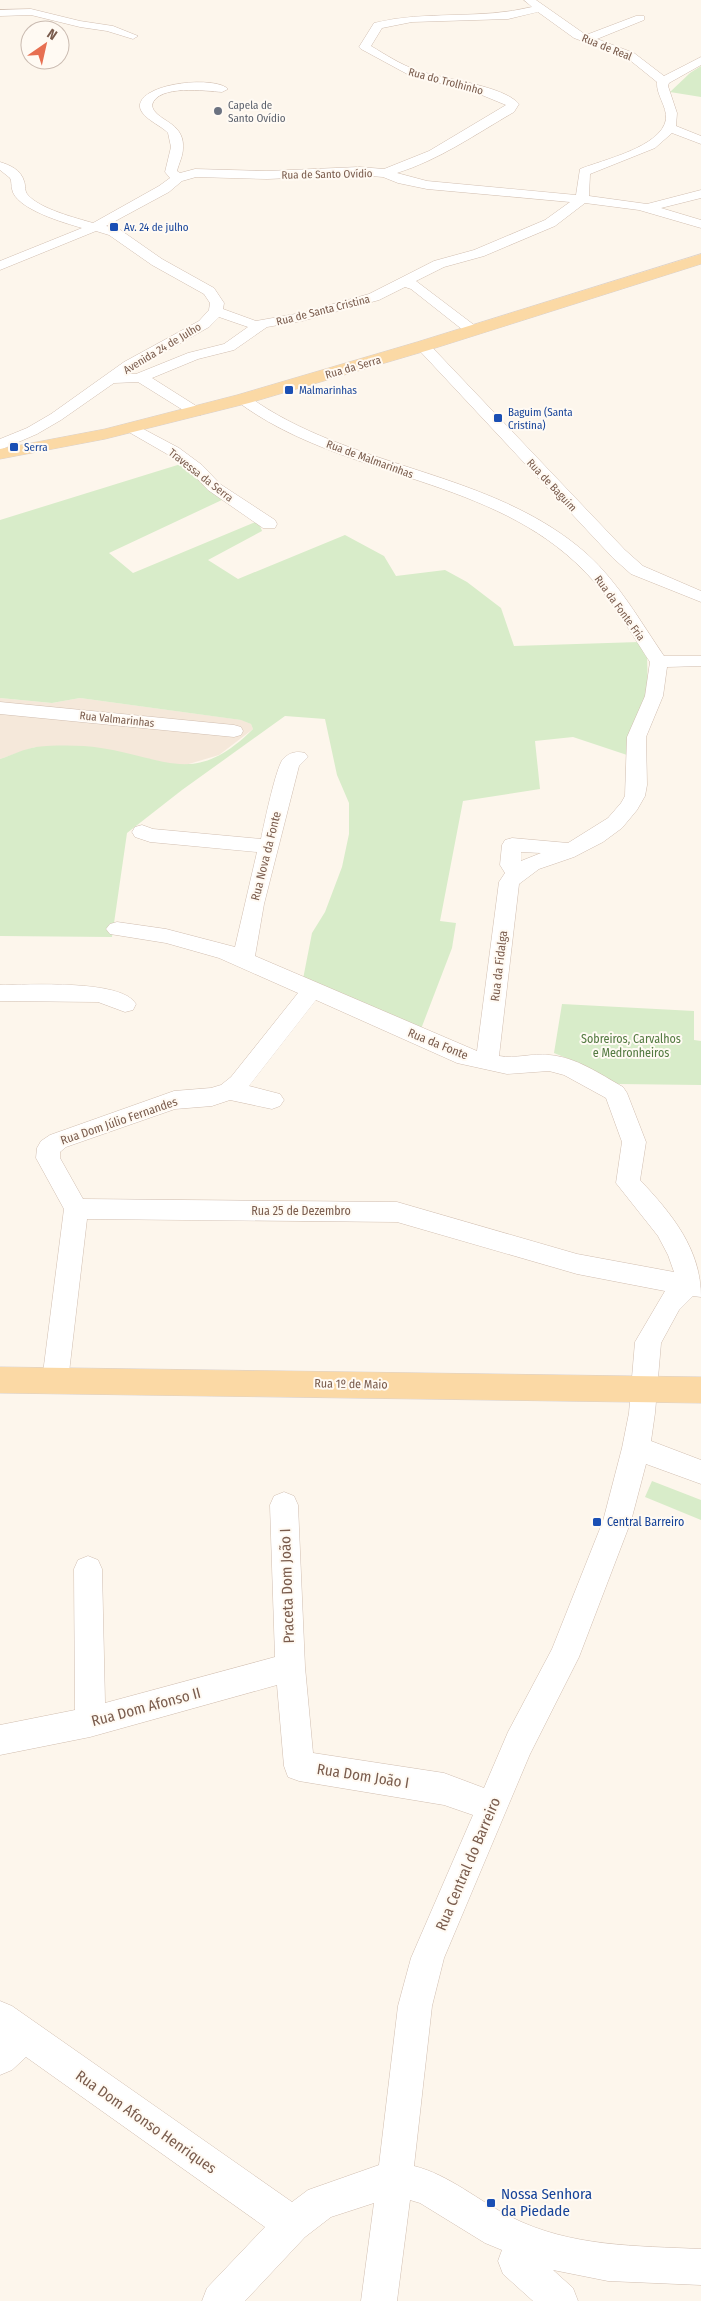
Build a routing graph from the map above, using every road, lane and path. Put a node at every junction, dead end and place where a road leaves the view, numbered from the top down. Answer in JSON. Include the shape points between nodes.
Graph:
{"nodes":[{"id":1,"x":529,"y":0,"type":"edge"},
{"id":2,"x":540,"y":8,"type":"junction"},
{"id":3,"x":0,"y":13,"type":"edge"},
{"id":4,"x":640,"y":18,"type":"dead end"},
{"id":5,"x":134,"y":36,"type":"dead end"},
{"id":6,"x":587,"y":39,"type":"junction"},
{"id":7,"x":701,"y":60,"type":"edge"},
{"id":8,"x":664,"y":81,"type":"junction"},
{"id":9,"x":222,"y":89,"type":"dead end"},
{"id":10,"x":671,"y":128,"type":"junction"},
{"id":11,"x":701,"y":140,"type":"edge"},
{"id":12,"x":0,"y":166,"type":"edge"},
{"id":13,"x":385,"y":173,"type":"junction"},
{"id":14,"x":178,"y":178,"type":"junction"},
{"id":15,"x":701,"y":194,"type":"edge"},
{"id":16,"x":582,"y":199,"type":"junction"},
{"id":17,"x":648,"y":208,"type":"junction"},
{"id":18,"x":701,"y":224,"type":"edge"},
{"id":19,"x":95,"y":227,"type":"junction"},
{"id":20,"x":701,"y":259,"type":"edge"},
{"id":21,"x":0,"y":266,"type":"edge"},
{"id":22,"x":405,"y":282,"type":"junction"},
{"id":23,"x":216,"y":311,"type":"junction"},
{"id":24,"x":262,"y":324,"type":"junction"},
{"id":25,"x":473,"y":330,"type":"junction"},
{"id":26,"x":423,"y":346,"type":"junction"},
{"id":27,"x":140,"y":377,"type":"junction"},
{"id":28,"x":112,"y":379,"type":"junction"},
{"id":29,"x":243,"y":399,"type":"junction"},
{"id":30,"x":196,"y":412,"type":"junction"},
{"id":31,"x":132,"y":428,"type":"junction"},
{"id":32,"x":0,"y":445,"type":"edge"},
{"id":33,"x":0,"y":454,"type":"edge"},
{"id":34,"x":502,"y":508,"type":"joint"},
{"id":35,"x":269,"y":524,"type":"dead end"},
{"id":36,"x":637,"y":570,"type":"junction"},
{"id":37,"x":603,"y":580,"type":"junction"},
{"id":38,"x":701,"y":597,"type":"edge"},
{"id":39,"x":701,"y":661,"type":"edge"},
{"id":40,"x":659,"y":662,"type":"junction"},
{"id":41,"x":0,"y":708,"type":"edge"},
{"id":42,"x":234,"y":731,"type":"dead end"},
{"id":43,"x":298,"y":757,"type":"dead end"},
{"id":44,"x":142,"y":832,"type":"dead end"},
{"id":45,"x":268,"y":846,"type":"junction"},
{"id":46,"x":117,"y":929,"type":"dead end"},
{"id":47,"x":243,"y":960,"type":"junction"},
{"id":48,"x":312,"y":990,"type":"junction"},
{"id":49,"x":0,"y":993,"type":"edge"},
{"id":50,"x":125,"y":1004,"type":"dead end"},
{"id":51,"x":487,"y":1062,"type":"junction"},
{"id":52,"x":229,"y":1091,"type":"junction"},
{"id":53,"x":272,"y":1100,"type":"dead end"},
{"id":54,"x":76,"y":1210,"type":"junction"},
{"id":55,"x":695,"y":1286,"type":"edge"},
{"id":56,"x":0,"y":1380,"type":"edge"},
{"id":57,"x":55,"y":1381,"type":"junction"},
{"id":58,"x":644,"y":1388,"type":"junction"},
{"id":59,"x":701,"y":1390,"type":"edge"},
{"id":60,"x":636,"y":1448,"type":"junction"},
{"id":61,"x":701,"y":1472,"type":"edge"},
{"id":62,"x":284,"y":1505,"type":"dead end"},
{"id":63,"x":88,"y":1569,"type":"dead end"},
{"id":64,"x":290,"y":1667,"type":"junction"},
{"id":65,"x":90,"y":1722,"type":"junction"},
{"id":66,"x":0,"y":1740,"type":"edge"},
{"id":67,"x":493,"y":1807,"type":"junction"},
{"id":68,"x":8,"y":2037,"type":"edge"},
{"id":69,"x":394,"y":2178,"type":"junction"},
{"id":70,"x":292,"y":2224,"type":"junction"},
{"id":71,"x":516,"y":2261,"type":"dead end"},
{"id":72,"x":701,"y":2267,"type":"edge"},
{"id":73,"x":220,"y":2301,"type":"edge"},
{"id":74,"x":379,"y":2301,"type":"edge"},
{"id":75,"x":560,"y":2301,"type":"edge"}],
"edges":[{"from":1,"to":2,"type":"street","name":"Rua de Real"},
{"from":2,"to":6,"type":"street","name":"Rua de Real"},
{"from":2,"to":13,"type":"street","name":"Rua do Trolhinho","via":[[508,16],[412,19],[378,25],[365,47],[402,69],[481,90],[513,104],[510,109],[458,140],[401,169]]},
{"from":3,"to":5,"type":"street","via":[[31,12]]},
{"from":4,"to":6,"type":"street"},
{"from":6,"to":8,"type":"street","name":"Rua de Real","via":[[630,55]]},
{"from":7,"to":8,"type":"street"},
{"from":8,"to":10,"type":"street","via":[[662,90],[672,116]]},
{"from":9,"to":14,"type":"street","via":[[183,87],[157,93],[147,102],[148,111],[173,128],[177,140],[172,172]]},
{"from":10,"to":11,"type":"street"},
{"from":10,"to":16,"type":"street","via":[[647,148],[584,172]]},
{"from":12,"to":19,"type":"street","via":[[16,176],[20,185],[18,190],[24,199],[39,208]]},
{"from":13,"to":14,"type":"street","name":"Rua de Santo Ovídio","via":[[195,173]]},
{"from":13,"to":16,"type":"street","name":"Rua de Santo Ovídio","via":[[427,186]]},
{"from":14,"to":19,"type":"street","name":"Rua de Santo Ovídio"},
{"from":15,"to":17,"type":"street"},
{"from":16,"to":17,"type":"street","name":"Rua de Santo Ovídio"},
{"from":16,"to":22,"type":"street","name":"Rua de Santa Cristina","via":[[550,223],[479,253],[439,264]]},
{"from":17,"to":18,"type":"street","name":"Rua de Santo Ovídio"},
{"from":19,"to":21,"type":"street","name":"Rua de Santo Ovídio"},
{"from":19,"to":23,"type":"street","via":[[114,232],[157,262],[209,291],[217,303]]},
{"from":20,"to":25,"type":"main road","name":"Rua da Serra"},
{"from":22,"to":24,"type":"street","name":"Rua de Santa Cristina","via":[[374,297],[302,317]]},
{"from":22,"to":25,"type":"street","via":[[416,286]]},
{"from":23,"to":24,"type":"street","via":[[255,325]]},
{"from":23,"to":28,"type":"street","name":"Avenida 24 de Julho","via":[[204,324],[130,365]]},
{"from":24,"to":27,"type":"street","name":"Rua de Santa Cristina","via":[[229,347],[193,356]]},
{"from":25,"to":26,"type":"main road","name":"Rua da Serra"},
{"from":26,"to":29,"type":"main road","name":"Rua da Serra"},
{"from":26,"to":36,"type":"street","name":"Rua de Baguim","via":[[558,492]]},
{"from":27,"to":28,"type":"street","name":"Rua de Santa Cristina"},
{"from":27,"to":30,"type":"street"},
{"from":28,"to":32,"type":"street","name":"Avenida 24 de Julho","via":[[40,426]]},
{"from":29,"to":30,"type":"main road","name":"Rua da Serra"},
{"from":29,"to":34,"type":"street","name":"Rua de Malmarinhas","via":[[262,415],[344,450]]},
{"from":30,"to":31,"type":"main road","name":"Rua da Serra"},
{"from":31,"to":33,"type":"main road","name":"Rua da Serra"},
{"from":31,"to":35,"type":"street","name":"Travessa da Serra","via":[[173,451],[214,487]]},
{"from":34,"to":37,"type":"street","name":"Rua da Fonte Fria","via":[[533,523]]},
{"from":36,"to":37,"type":"street"},
{"from":36,"to":38,"type":"street","name":"Rua de Baguim"},
{"from":37,"to":40,"type":"street","name":"Rua da Fonte Fria"},
{"from":39,"to":40,"type":"street"},
{"from":40,"to":51,"type":"street","name":"Rua da Fidalga","via":[[655,694],[636,741],[635,801],[620,819],[573,849],[528,864],[509,882]]},
{"from":41,"to":42,"type":"street","name":"Rua Valmarinhas"},
{"from":43,"to":45,"type":"street","name":"Rua Nova da Fonte","via":[[290,763]]},
{"from":44,"to":45,"type":"street"},
{"from":45,"to":47,"type":"street","name":"Rua Nova da Fonte"},
{"from":46,"to":47,"type":"street","name":"Rua da Fonte","via":[[182,940]]},
{"from":47,"to":48,"type":"street","name":"Rua da Fonte"},
{"from":48,"to":51,"type":"street","name":"Rua da Fonte","via":[[465,1057]]},
{"from":48,"to":52,"type":"street","name":"Rua Dom Júlio Fernandes","via":[[239,1084]]},
{"from":49,"to":50,"type":"street","via":[[100,994]]},
{"from":51,"to":55,"type":"street","name":"Rua da Fonte","via":[[507,1066],[548,1063],[570,1068],[615,1093],[634,1142],[628,1183],[669,1230]]},
{"from":52,"to":53,"type":"street","name":"Rua Dom Júlio Fernandes"},
{"from":52,"to":54,"type":"street","name":"Rua Dom Júlio Fernandes","via":[[212,1097],[174,1100],[58,1141],[49,1148],[48,1158]]},
{"from":54,"to":55,"type":"street","name":"Rua 25 de Dezembro","via":[[396,1212],[577,1264]]},
{"from":54,"to":57,"type":"street"},
{"from":55,"to":58,"type":"street","name":"Rua Central do Barreiro","via":[[670,1302],[648,1342]]},
{"from":56,"to":57,"type":"main road","name":"Rua 1º de Maio"},
{"from":57,"to":58,"type":"main road","name":"Rua 1º de Maio"},
{"from":58,"to":59,"type":"main road","name":"Rua 1º de Maio"},
{"from":58,"to":60,"type":"street","name":"Rua Central do Barreiro"},
{"from":60,"to":61,"type":"street"},
{"from":60,"to":67,"type":"street","name":"Rua Central do Barreiro","via":[[617,1521],[564,1657],[519,1743]]},
{"from":62,"to":64,"type":"street","name":"Praceta Dom João I"},
{"from":63,"to":65,"type":"street"},
{"from":64,"to":65,"type":"street","name":"Rua Dom Afonso II"},
{"from":64,"to":67,"type":"street","name":"Rua Dom João I","via":[[299,1766],[444,1789]]},
{"from":65,"to":66,"type":"street","name":"Rua Dom Afonso II"},
{"from":67,"to":69,"type":"street","name":"Rua Central do Barreiro","via":[[428,1958],[414,2006]]},
{"from":68,"to":70,"type":"street","name":"Rua Dom Afonso Henriques"},
{"from":69,"to":70,"type":"street","via":[[321,2203]]},
{"from":69,"to":72,"type":"street","via":[[427,2187],[498,2230],[544,2250],[608,2263]]},
{"from":69,"to":74,"type":"street","name":"Rua Central do Barreiro"},
{"from":70,"to":73,"type":"street"},
{"from":71,"to":75,"type":"street"}]}
